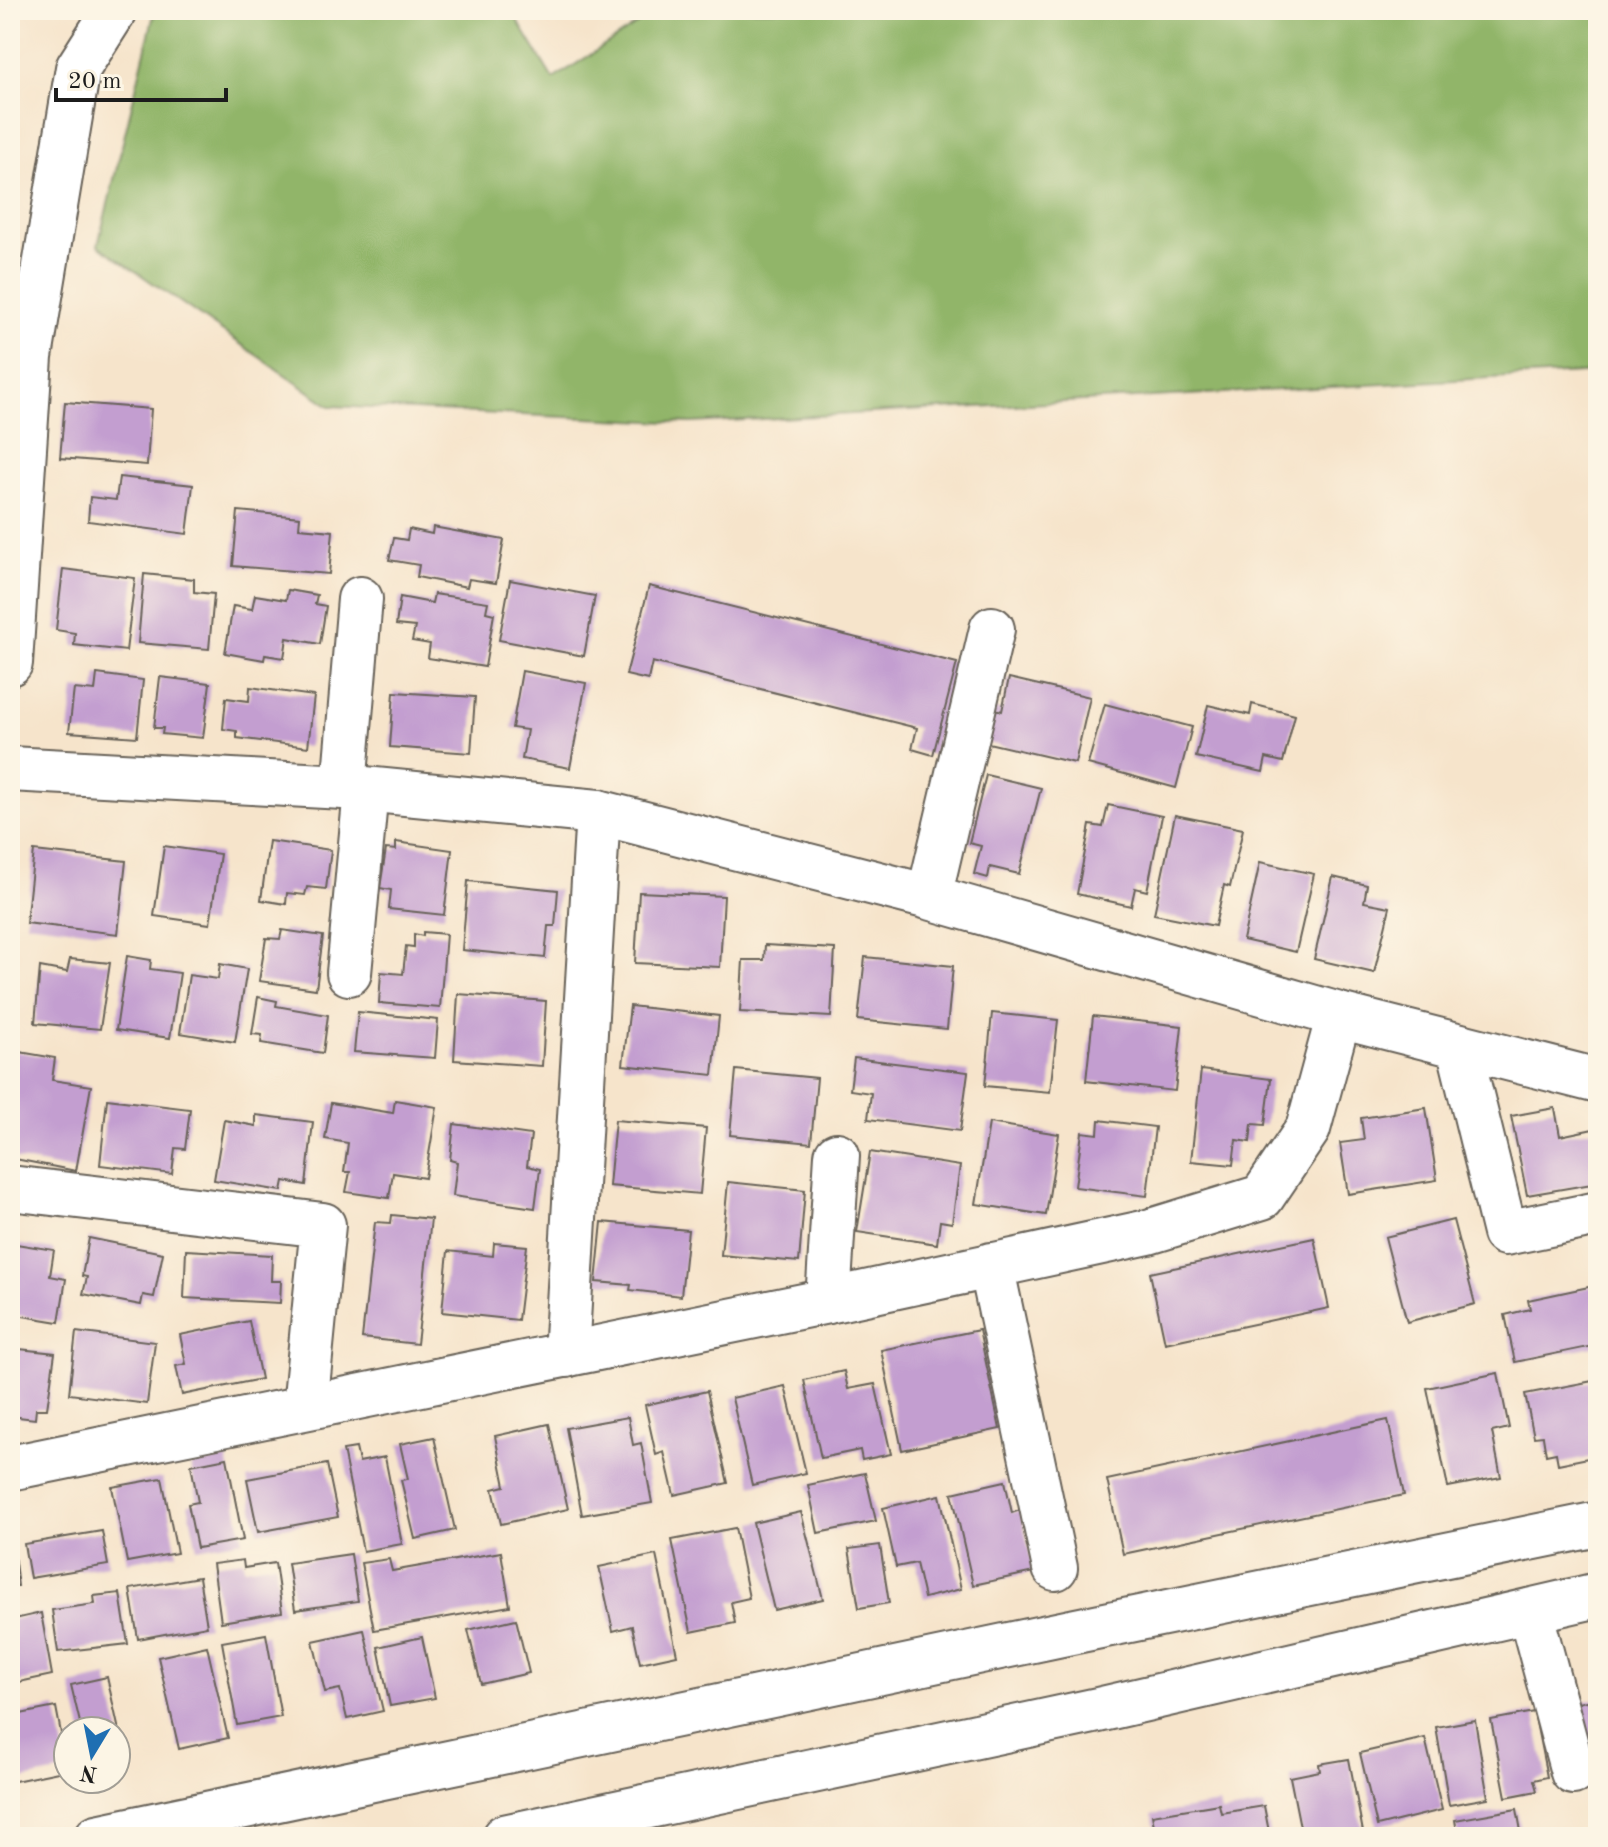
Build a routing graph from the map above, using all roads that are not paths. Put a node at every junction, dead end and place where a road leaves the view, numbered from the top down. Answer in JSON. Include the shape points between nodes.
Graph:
{"nodes":[{"id":1,"x":115,"y":10,"type":"edge"},
{"id":2,"x":15,"y":536,"type":"edge"},
{"id":3,"x":360,"y":599,"type":"dead end"},
{"id":4,"x":992,"y":629,"type":"dead end"},
{"id":5,"x":10,"y":663,"type":"edge"},
{"id":6,"x":10,"y":769,"type":"edge"},
{"id":7,"x":355,"y":788,"type":"junction"},
{"id":8,"x":598,"y":812,"type":"junction"},
{"id":9,"x":929,"y":897,"type":"junction"},
{"id":10,"x":349,"y":973,"type":"dead end"},
{"id":11,"x":1339,"y":1015,"type":"junction"},
{"id":12,"x":1459,"y":1046,"type":"junction"},
{"id":13,"x":1598,"y":1081,"type":"edge"},
{"id":14,"x":837,"y":1155,"type":"dead end"},
{"id":15,"x":10,"y":1188,"type":"edge"},
{"id":16,"x":1598,"y":1214,"type":"edge"},
{"id":17,"x":991,"y":1265,"type":"junction"},
{"id":18,"x":828,"y":1301,"type":"junction"},
{"id":19,"x":566,"y":1355,"type":"junction"},
{"id":20,"x":305,"y":1407,"type":"junction"},
{"id":21,"x":10,"y":1468,"type":"edge"},
{"id":22,"x":1598,"y":1524,"type":"edge"},
{"id":23,"x":1055,"y":1568,"type":"dead end"},
{"id":24,"x":1598,"y":1595,"type":"edge"},
{"id":25,"x":1530,"y":1611,"type":"junction"},
{"id":26,"x":1573,"y":1772,"type":"dead end"},
{"id":27,"x":97,"y":1837,"type":"edge"},
{"id":28,"x":504,"y":1837,"type":"edge"}],
"edges":[{"from":1,"to":2,"type":"street","via":[[78,68],[30,357]]},
{"from":2,"to":5,"type":"street"},
{"from":3,"to":7,"type":"street"},
{"from":4,"to":9,"type":"street"},
{"from":6,"to":7,"type":"street"},
{"from":7,"to":8,"type":"street"},
{"from":7,"to":10,"type":"street"},
{"from":8,"to":9,"type":"street"},
{"from":8,"to":19,"type":"street"},
{"from":9,"to":11,"type":"street"},
{"from":11,"to":12,"type":"street"},
{"from":11,"to":17,"type":"street","via":[[1308,1129],[1262,1197],[1148,1232]]},
{"from":12,"to":13,"type":"street"},
{"from":12,"to":16,"type":"street","via":[[1505,1233]]},
{"from":14,"to":18,"type":"street"},
{"from":15,"to":20,"type":"street","via":[[323,1225]]},
{"from":17,"to":18,"type":"street"},
{"from":17,"to":23,"type":"street"},
{"from":18,"to":19,"type":"street"},
{"from":19,"to":20,"type":"street"},
{"from":20,"to":21,"type":"street"},
{"from":22,"to":27,"type":"street"},
{"from":24,"to":25,"type":"street"},
{"from":25,"to":26,"type":"street"},
{"from":25,"to":28,"type":"street"}]}
